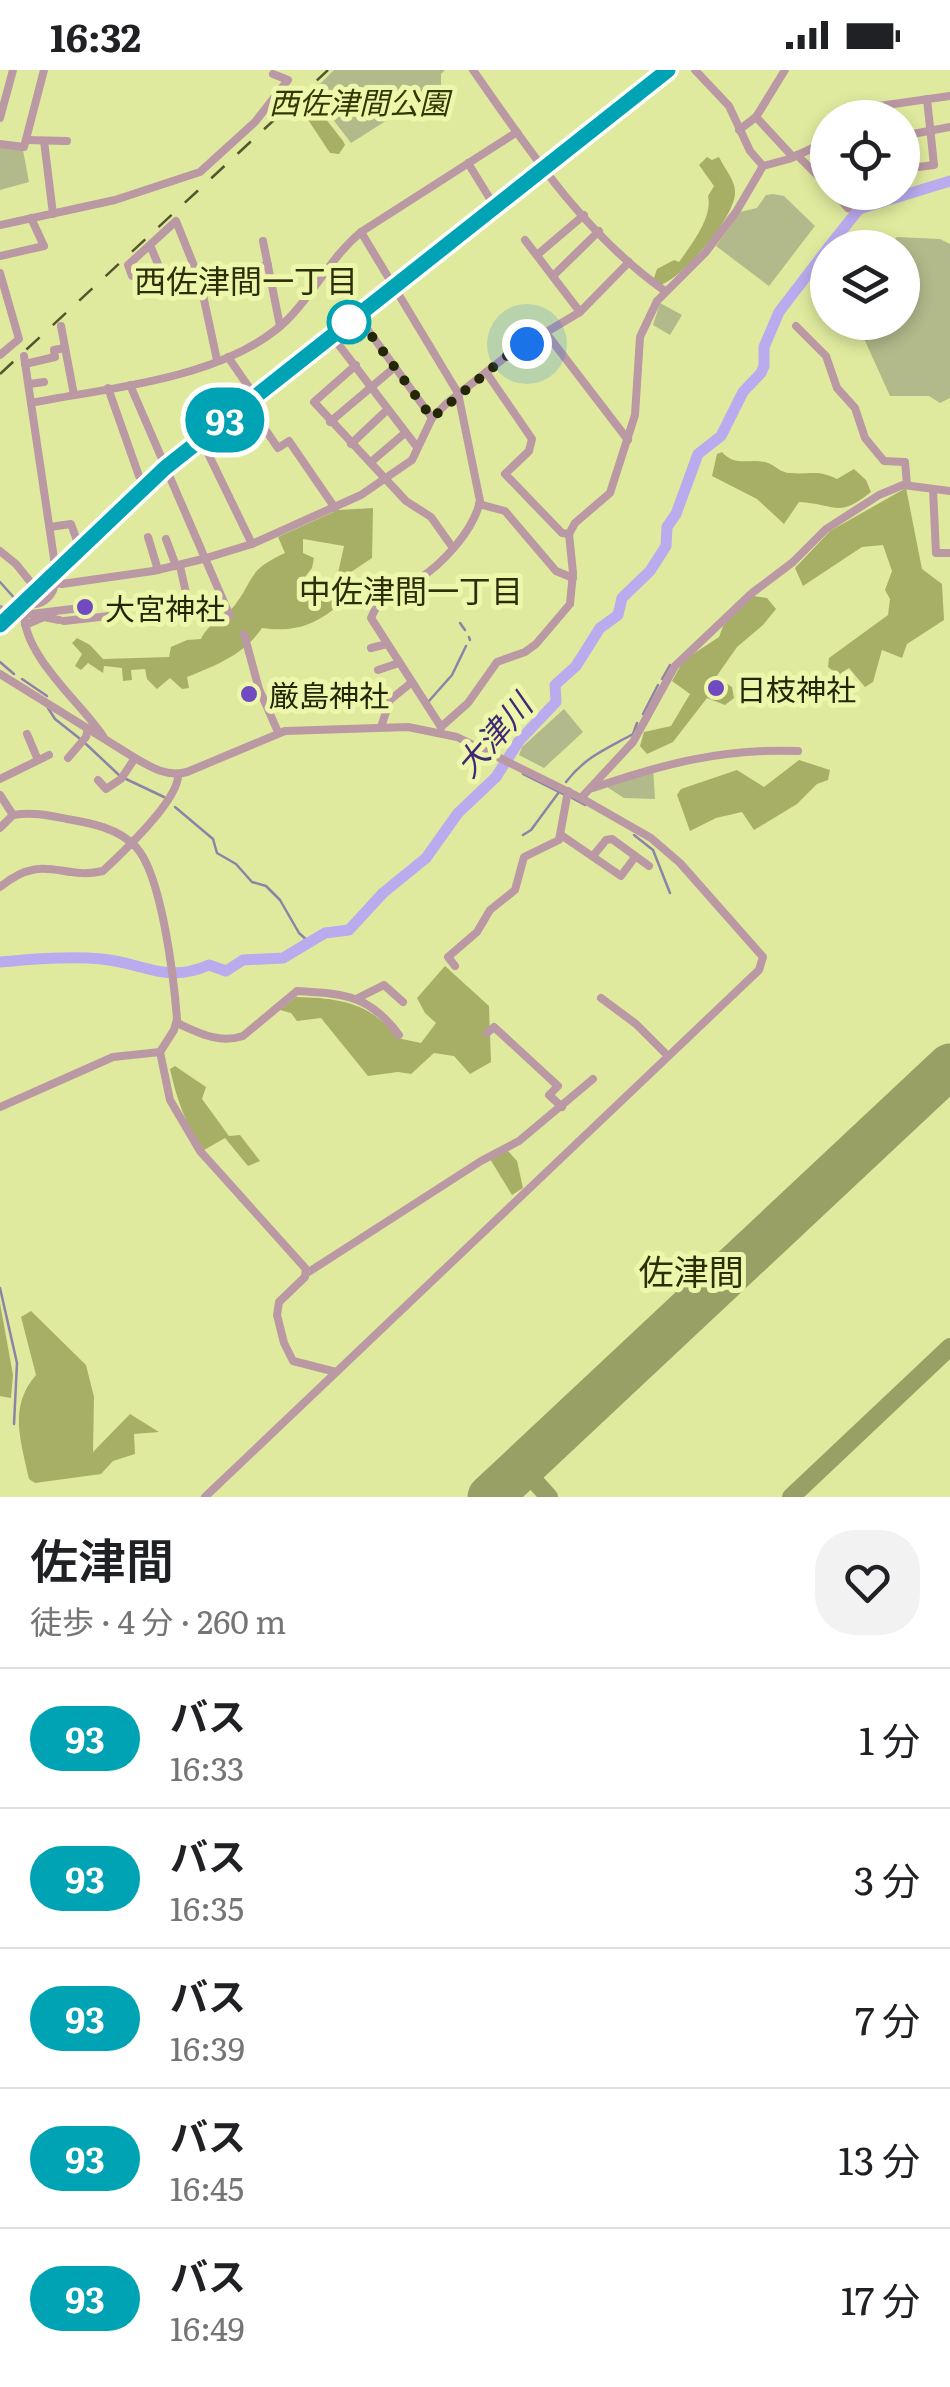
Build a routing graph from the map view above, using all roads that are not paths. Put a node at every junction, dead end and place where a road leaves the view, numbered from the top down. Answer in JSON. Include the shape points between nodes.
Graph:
{"nodes":[{"id":1,"x":13,"y":70,"type":"edge"},
{"id":2,"x":44,"y":70,"type":"edge"},
{"id":3,"x":473,"y":70,"type":"edge"},
{"id":4,"x":668,"y":70,"type":"edge"},
{"id":5,"x":695,"y":70,"type":"edge"},
{"id":6,"x":785,"y":70,"type":"edge"},
{"id":7,"x":273,"y":74,"type":"dead end"},
{"id":8,"x":950,"y":96,"type":"edge"},
{"id":9,"x":927,"y":99,"type":"junction"},
{"id":10,"x":920,"y":100,"type":"edge"},
{"id":11,"x":756,"y":117,"type":"junction"},
{"id":12,"x":0,"y":118,"type":"edge"},
{"id":13,"x":950,"y":126,"type":"edge"},
{"id":14,"x":739,"y":130,"type":"junction"},
{"id":15,"x":931,"y":131,"type":"junction"},
{"id":16,"x":516,"y":132,"type":"junction"},
{"id":17,"x":920,"y":133,"type":"edge"},
{"id":18,"x":26,"y":140,"type":"junction"},
{"id":19,"x":44,"y":141,"type":"junction"},
{"id":20,"x":67,"y":141,"type":"dead end"},
{"id":21,"x":0,"y":144,"type":"edge"},
{"id":22,"x":810,"y":150,"type":"edge"},
{"id":23,"x":795,"y":156,"type":"junction"},
{"id":24,"x":468,"y":163,"type":"junction"},
{"id":25,"x":763,"y":166,"type":"junction"},
{"id":26,"x":920,"y":167,"type":"edge"},
{"id":27,"x":543,"y":169,"type":"junction"},
{"id":28,"x":810,"y":169,"type":"edge"},
{"id":29,"x":19,"y":206,"type":"dead end"},
{"id":30,"x":495,"y":207,"type":"junction"},
{"id":31,"x":54,"y":214,"type":"junction"},
{"id":32,"x":584,"y":215,"type":"junction"},
{"id":33,"x":26,"y":219,"type":"junction"},
{"id":34,"x":0,"y":225,"type":"edge"},
{"id":35,"x":600,"y":231,"type":"junction"},
{"id":36,"x":360,"y":232,"type":"junction"},
{"id":37,"x":524,"y":240,"type":"dead end"},
{"id":38,"x":263,"y":242,"type":"dead end"},
{"id":39,"x":150,"y":244,"type":"junction"},
{"id":40,"x":537,"y":255,"type":"junction"},
{"id":41,"x":0,"y":256,"type":"edge"},
{"id":42,"x":629,"y":262,"type":"junction"},
{"id":43,"x":268,"y":265,"type":"junction"},
{"id":44,"x":0,"y":273,"type":"edge"},
{"id":45,"x":554,"y":275,"type":"junction"},
{"id":46,"x":200,"y":281,"type":"junction"},
{"id":47,"x":2,"y":285,"type":"edge"},
{"id":48,"x":394,"y":286,"type":"junction"},
{"id":49,"x":665,"y":291,"type":"junction"},
{"id":50,"x":580,"y":312,"type":"junction"},
{"id":51,"x":357,"y":316,"type":"junction"},
{"id":52,"x":61,"y":326,"type":"dead end"},
{"id":53,"x":280,"y":326,"type":"junction"},
{"id":54,"x":796,"y":326,"type":"dead end"},
{"id":55,"x":546,"y":333,"type":"junction"},
{"id":56,"x":332,"y":336,"type":"junction"},
{"id":57,"x":65,"y":348,"type":"junction"},
{"id":58,"x":0,"y":355,"type":"edge"},
{"id":59,"x":228,"y":357,"type":"junction"},
{"id":60,"x":217,"y":360,"type":"junction"},
{"id":61,"x":356,"y":365,"type":"junction"},
{"id":62,"x":395,"y":367,"type":"junction"},
{"id":63,"x":486,"y":372,"type":"junction"},
{"id":64,"x":44,"y":382,"type":"dead end"},
{"id":65,"x":28,"y":384,"type":"junction"},
{"id":66,"x":130,"y":385,"type":"junction"},
{"id":67,"x":370,"y":386,"type":"junction"},
{"id":68,"x":108,"y":388,"type":"junction"},
{"id":69,"x":458,"y":393,"type":"junction"},
{"id":70,"x":74,"y":395,"type":"junction"},
{"id":71,"x":251,"y":399,"type":"junction"},
{"id":72,"x":32,"y":403,"type":"junction"},
{"id":73,"x":387,"y":410,"type":"junction"},
{"id":74,"x":432,"y":418,"type":"junction"},
{"id":75,"x":330,"y":422,"type":"junction"},
{"id":76,"x":405,"y":433,"type":"junction"},
{"id":77,"x":201,"y":438,"type":"junction"},
{"id":78,"x":628,"y":440,"type":"junction"},
{"id":79,"x":351,"y":444,"type":"junction"},
{"id":80,"x":417,"y":448,"type":"junction"},
{"id":81,"x":370,"y":462,"type":"junction"},
{"id":82,"x":165,"y":468,"type":"junction"},
{"id":83,"x":385,"y":478,"type":"junction"},
{"id":84,"x":907,"y":484,"type":"junction"},
{"id":85,"x":146,"y":485,"type":"junction"},
{"id":86,"x":933,"y":489,"type":"junction"},
{"id":87,"x":950,"y":491,"type":"edge"},
{"id":88,"x":526,"y":496,"type":"junction"},
{"id":89,"x":479,"y":504,"type":"junction"},
{"id":90,"x":335,"y":508,"type":"junction"},
{"id":91,"x":508,"y":514,"type":"junction"},
{"id":92,"x":50,"y":527,"type":"junction"},
{"id":93,"x":569,"y":534,"type":"junction"},
{"id":94,"x":148,"y":537,"type":"dead end"},
{"id":95,"x":166,"y":540,"type":"dead end"},
{"id":96,"x":252,"y":544,"type":"junction"},
{"id":97,"x":453,"y":548,"type":"junction"},
{"id":98,"x":80,"y":550,"type":"junction"},
{"id":99,"x":0,"y":551,"type":"edge"},
{"id":100,"x":950,"y":553,"type":"edge"},
{"id":101,"x":203,"y":559,"type":"junction"},
{"id":102,"x":178,"y":566,"type":"junction"},
{"id":103,"x":158,"y":570,"type":"junction"},
{"id":104,"x":53,"y":578,"type":"junction"},
{"id":105,"x":572,"y":578,"type":"junction"},
{"id":106,"x":37,"y":590,"type":"junction"},
{"id":107,"x":188,"y":602,"type":"dead end"},
{"id":108,"x":0,"y":608,"type":"edge"},
{"id":109,"x":80,"y":608,"type":"dead end"},
{"id":110,"x":110,"y":616,"type":"dead end"},
{"id":111,"x":230,"y":616,"type":"dead end"},
{"id":112,"x":24,"y":620,"type":"junction"},
{"id":113,"x":3,"y":622,"type":"edge"},
{"id":114,"x":244,"y":634,"type":"dead end"},
{"id":115,"x":387,"y":644,"type":"junction"},
{"id":116,"x":371,"y":648,"type":"dead end"},
{"id":117,"x":399,"y":663,"type":"junction"},
{"id":118,"x":378,"y":670,"type":"dead end"},
{"id":119,"x":0,"y":674,"type":"edge"},
{"id":120,"x":412,"y":682,"type":"junction"},
{"id":121,"x":381,"y":727,"type":"junction"},
{"id":122,"x":88,"y":728,"type":"junction"},
{"id":123,"x":440,"y":729,"type":"junction"},
{"id":124,"x":278,"y":732,"type":"junction"},
{"id":125,"x":27,"y":734,"type":"dead end"},
{"id":126,"x":105,"y":740,"type":"junction"},
{"id":127,"x":798,"y":752,"type":"dead end"},
{"id":128,"x":49,"y":755,"type":"dead end"},
{"id":129,"x":68,"y":758,"type":"dead end"},
{"id":130,"x":135,"y":758,"type":"junction"},
{"id":131,"x":38,"y":760,"type":"junction"},
{"id":132,"x":178,"y":774,"type":"junction"},
{"id":133,"x":0,"y":779,"type":"edge"},
{"id":134,"x":98,"y":780,"type":"dead end"},
{"id":135,"x":588,"y":790,"type":"junction"},
{"id":136,"x":568,"y":792,"type":"junction"},
{"id":137,"x":0,"y":795,"type":"edge"},
{"id":138,"x":581,"y":798,"type":"junction"},
{"id":139,"x":14,"y":815,"type":"junction"},
{"id":140,"x":628,"y":823,"type":"junction"},
{"id":141,"x":0,"y":828,"type":"edge"},
{"id":142,"x":561,"y":835,"type":"junction"},
{"id":143,"x":130,"y":842,"type":"junction"},
{"id":144,"x":617,"y":843,"type":"junction"},
{"id":145,"x":593,"y":856,"type":"junction"},
{"id":146,"x":636,"y":857,"type":"junction"},
{"id":147,"x":649,"y":866,"type":"dead end"},
{"id":148,"x":0,"y":887,"type":"edge"},
{"id":149,"x":455,"y":966,"type":"dead end"},
{"id":150,"x":358,"y":998,"type":"junction"},
{"id":151,"x":601,"y":998,"type":"dead end"},
{"id":152,"x":404,"y":1002,"type":"dead end"},
{"id":153,"x":177,"y":1023,"type":"junction"},
{"id":154,"x":487,"y":1033,"type":"dead end"},
{"id":155,"x":398,"y":1035,"type":"dead end"},
{"id":156,"x":160,"y":1052,"type":"junction"},
{"id":157,"x":668,"y":1056,"type":"junction"},
{"id":158,"x":593,"y":1079,"type":"dead end"},
{"id":159,"x":0,"y":1107,"type":"edge"},
{"id":160,"x":562,"y":1107,"type":"junction"},
{"id":161,"x":306,"y":1273,"type":"junction"},
{"id":162,"x":336,"y":1372,"type":"junction"},
{"id":163,"x":205,"y":1497,"type":"edge"}],
"edges":[{"from":1,"to":12,"type":"street"},
{"from":2,"to":18,"type":"street"},
{"from":3,"to":16,"type":"street"},
{"from":4,"to":27,"type":"main road"},
{"from":5,"to":14,"type":"street","via":[[729,106]]},
{"from":6,"to":11,"type":"street"},
{"from":7,"to":31,"type":"street","via":[[288,80],[255,122],[200,172]]},
{"from":8,"to":9,"type":"street"},
{"from":9,"to":10,"type":"street"},
{"from":9,"to":15,"type":"street"},
{"from":11,"to":14,"type":"street"},
{"from":11,"to":23,"type":"street"},
{"from":13,"to":15,"type":"street"},
{"from":14,"to":25,"type":"street"},
{"from":15,"to":17,"type":"street"},
{"from":15,"to":26,"type":"street","via":[[934,165]]},
{"from":16,"to":24,"type":"street"},
{"from":16,"to":27,"type":"street"},
{"from":18,"to":19,"type":"street"},
{"from":18,"to":21,"type":"street","via":[[24,147]]},
{"from":19,"to":20,"type":"street"},
{"from":19,"to":31,"type":"street"},
{"from":22,"to":23,"type":"street"},
{"from":23,"to":25,"type":"street"},
{"from":23,"to":28,"type":"street"},
{"from":24,"to":30,"type":"street"},
{"from":24,"to":36,"type":"street"},
{"from":25,"to":49,"type":"street","via":[[705,252]]},
{"from":27,"to":30,"type":"main road"},
{"from":27,"to":32,"type":"street"},
{"from":29,"to":33,"type":"street"},
{"from":30,"to":48,"type":"main road"},
{"from":31,"to":33,"type":"street"},
{"from":32,"to":35,"type":"street"},
{"from":32,"to":40,"type":"street"},
{"from":33,"to":34,"type":"street"},
{"from":33,"to":41,"type":"street","via":[[44,246]]},
{"from":35,"to":42,"type":"street"},
{"from":35,"to":45,"type":"street"},
{"from":36,"to":48,"type":"street"},
{"from":36,"to":53,"type":"street"},
{"from":37,"to":40,"type":"street"},
{"from":38,"to":43,"type":"street"},
{"from":39,"to":39,"type":"street","via":[[128,265],[132,276],[160,268]]},
{"from":39,"to":46,"type":"street","via":[[176,221]]},
{"from":40,"to":45,"type":"street"},
{"from":42,"to":49,"type":"street"},
{"from":42,"to":50,"type":"street"},
{"from":43,"to":46,"type":"street"},
{"from":43,"to":53,"type":"street"},
{"from":44,"to":47,"type":"street"},
{"from":45,"to":50,"type":"street"},
{"from":46,"to":60,"type":"street"},
{"from":47,"to":58,"type":"street","via":[[18,339]]},
{"from":48,"to":51,"type":"main road"},
{"from":48,"to":69,"type":"street"},
{"from":49,"to":78,"type":"street","via":[[640,337],[636,415]]},
{"from":50,"to":55,"type":"street"},
{"from":51,"to":56,"type":"main road"},
{"from":51,"to":62,"type":"street"},
{"from":52,"to":57,"type":"street"},
{"from":53,"to":59,"type":"street"},
{"from":54,"to":84,"type":"street","via":[[826,356],[870,446],[884,461],[905,462]]},
{"from":55,"to":63,"type":"street"},
{"from":55,"to":78,"type":"street"},
{"from":56,"to":61,"type":"street"},
{"from":56,"to":71,"type":"main road"},
{"from":57,"to":65,"type":"street","via":[[54,350],[55,357],[25,360]]},
{"from":57,"to":70,"type":"street"},
{"from":59,"to":60,"type":"street"},
{"from":59,"to":71,"type":"street"},
{"from":60,"to":66,"type":"street"},
{"from":61,"to":67,"type":"street"},
{"from":61,"to":75,"type":"street","via":[[314,402]]},
{"from":62,"to":67,"type":"street"},
{"from":62,"to":74,"type":"street"},
{"from":63,"to":69,"type":"street"},
{"from":63,"to":88,"type":"street","via":[[532,439],[505,474]]},
{"from":64,"to":65,"type":"street"},
{"from":65,"to":72,"type":"street"},
{"from":66,"to":68,"type":"street"},
{"from":66,"to":82,"type":"street"},
{"from":67,"to":73,"type":"street"},
{"from":67,"to":75,"type":"street"},
{"from":68,"to":70,"type":"street"},
{"from":68,"to":85,"type":"street"},
{"from":69,"to":74,"type":"street"},
{"from":69,"to":89,"type":"street"},
{"from":70,"to":72,"type":"street"},
{"from":71,"to":77,"type":"main road"},
{"from":71,"to":90,"type":"street","via":[[278,448],[289,441]]},
{"from":72,"to":92,"type":"street"},
{"from":73,"to":76,"type":"street"},
{"from":73,"to":79,"type":"street"},
{"from":74,"to":80,"type":"street"},
{"from":75,"to":79,"type":"street"},
{"from":76,"to":80,"type":"street"},
{"from":76,"to":81,"type":"street"},
{"from":77,"to":82,"type":"main road"},
{"from":77,"to":96,"type":"street"},
{"from":78,"to":93,"type":"street","via":[[610,494]]},
{"from":79,"to":81,"type":"street"},
{"from":80,"to":83,"type":"street","via":[[412,460]]},
{"from":81,"to":83,"type":"street"},
{"from":82,"to":85,"type":"main road"},
{"from":82,"to":101,"type":"street"},
{"from":83,"to":90,"type":"street"},
{"from":83,"to":97,"type":"street","via":[[430,517]]},
{"from":84,"to":86,"type":"street"},
{"from":84,"to":135,"type":"street","via":[[826,529],[692,649],[668,676],[633,742]]},
{"from":85,"to":98,"type":"main road"},
{"from":86,"to":87,"type":"street"},
{"from":86,"to":100,"type":"street","via":[[936,553]]},
{"from":88,"to":91,"type":"street"},
{"from":88,"to":93,"type":"street"},
{"from":89,"to":91,"type":"street"},
{"from":89,"to":97,"type":"street"},
{"from":90,"to":96,"type":"street"},
{"from":91,"to":105,"type":"street","via":[[556,571]]},
{"from":92,"to":98,"type":"street","via":[[71,524]]},
{"from":92,"to":104,"type":"street"},
{"from":93,"to":105,"type":"street"},
{"from":94,"to":103,"type":"street"},
{"from":95,"to":102,"type":"street"},
{"from":96,"to":101,"type":"street"},
{"from":97,"to":115,"type":"street","via":[[377,603],[368,618]]},
{"from":98,"to":104,"type":"main road"},
{"from":99,"to":106,"type":"street"},
{"from":101,"to":102,"type":"street"},
{"from":101,"to":111,"type":"street"},
{"from":102,"to":103,"type":"street"},
{"from":102,"to":107,"type":"street"},
{"from":103,"to":104,"type":"street"},
{"from":104,"to":106,"type":"main road"},
{"from":104,"to":112,"type":"street","via":[[50,596],[32,604]]},
{"from":105,"to":123,"type":"street","via":[[567,609],[526,652],[497,662]]},
{"from":106,"to":113,"type":"main road"},
{"from":108,"to":113,"type":"street"},
{"from":109,"to":112,"type":"street"},
{"from":110,"to":112,"type":"street"},
{"from":112,"to":126,"type":"street","via":[[57,680]]},
{"from":114,"to":124,"type":"street"},
{"from":115,"to":116,"type":"street"},
{"from":115,"to":117,"type":"street"},
{"from":117,"to":118,"type":"street"},
{"from":117,"to":120,"type":"street"},
{"from":119,"to":122,"type":"street"},
{"from":120,"to":121,"type":"street","via":[[390,700]]},
{"from":120,"to":123,"type":"street"},
{"from":121,"to":123,"type":"street"},
{"from":121,"to":124,"type":"street"},
{"from":122,"to":126,"type":"street"},
{"from":122,"to":129,"type":"street"},
{"from":123,"to":136,"type":"street"},
{"from":124,"to":132,"type":"street"},
{"from":125,"to":131,"type":"street"},
{"from":126,"to":130,"type":"street"},
{"from":127,"to":135,"type":"street","via":[[734,751],[660,765]]},
{"from":128,"to":131,"type":"street"},
{"from":130,"to":132,"type":"street"},
{"from":130,"to":134,"type":"street","via":[[106,789]]},
{"from":131,"to":133,"type":"street"},
{"from":132,"to":143,"type":"street","via":[[170,801]]},
{"from":135,"to":138,"type":"street"},
{"from":136,"to":138,"type":"street"},
{"from":136,"to":142,"type":"street"},
{"from":137,"to":139,"type":"street"},
{"from":138,"to":140,"type":"street"},
{"from":139,"to":141,"type":"street"},
{"from":139,"to":143,"type":"street","via":[[94,822]]},
{"from":140,"to":144,"type":"street"},
{"from":140,"to":157,"type":"street","via":[[680,863],[763,957],[759,970]]},
{"from":142,"to":145,"type":"street"},
{"from":142,"to":149,"type":"street","via":[[524,857],[516,890],[448,957]]},
{"from":143,"to":148,"type":"street","via":[[102,870],[37,868]]},
{"from":143,"to":153,"type":"street","via":[[153,877]]},
{"from":144,"to":145,"type":"street","via":[[606,840]]},
{"from":144,"to":146,"type":"street"},
{"from":145,"to":146,"type":"street","via":[[621,876]]},
{"from":146,"to":147,"type":"street"},
{"from":150,"to":152,"type":"street","via":[[384,985]]},
{"from":150,"to":153,"type":"street","via":[[296,992],[232,1039]]},
{"from":150,"to":155,"type":"street"},
{"from":151,"to":157,"type":"street"},
{"from":153,"to":156,"type":"street"},
{"from":154,"to":160,"type":"street","via":[[494,1026],[558,1086],[550,1095]]},
{"from":156,"to":159,"type":"street","via":[[113,1058]]},
{"from":156,"to":161,"type":"street","via":[[170,1100],[200,1151]]},
{"from":157,"to":162,"type":"street"},
{"from":158,"to":160,"type":"street"},
{"from":160,"to":161,"type":"street"},
{"from":161,"to":162,"type":"street","via":[[278,1302],[284,1344],[293,1361]]},
{"from":162,"to":163,"type":"street"}]}
